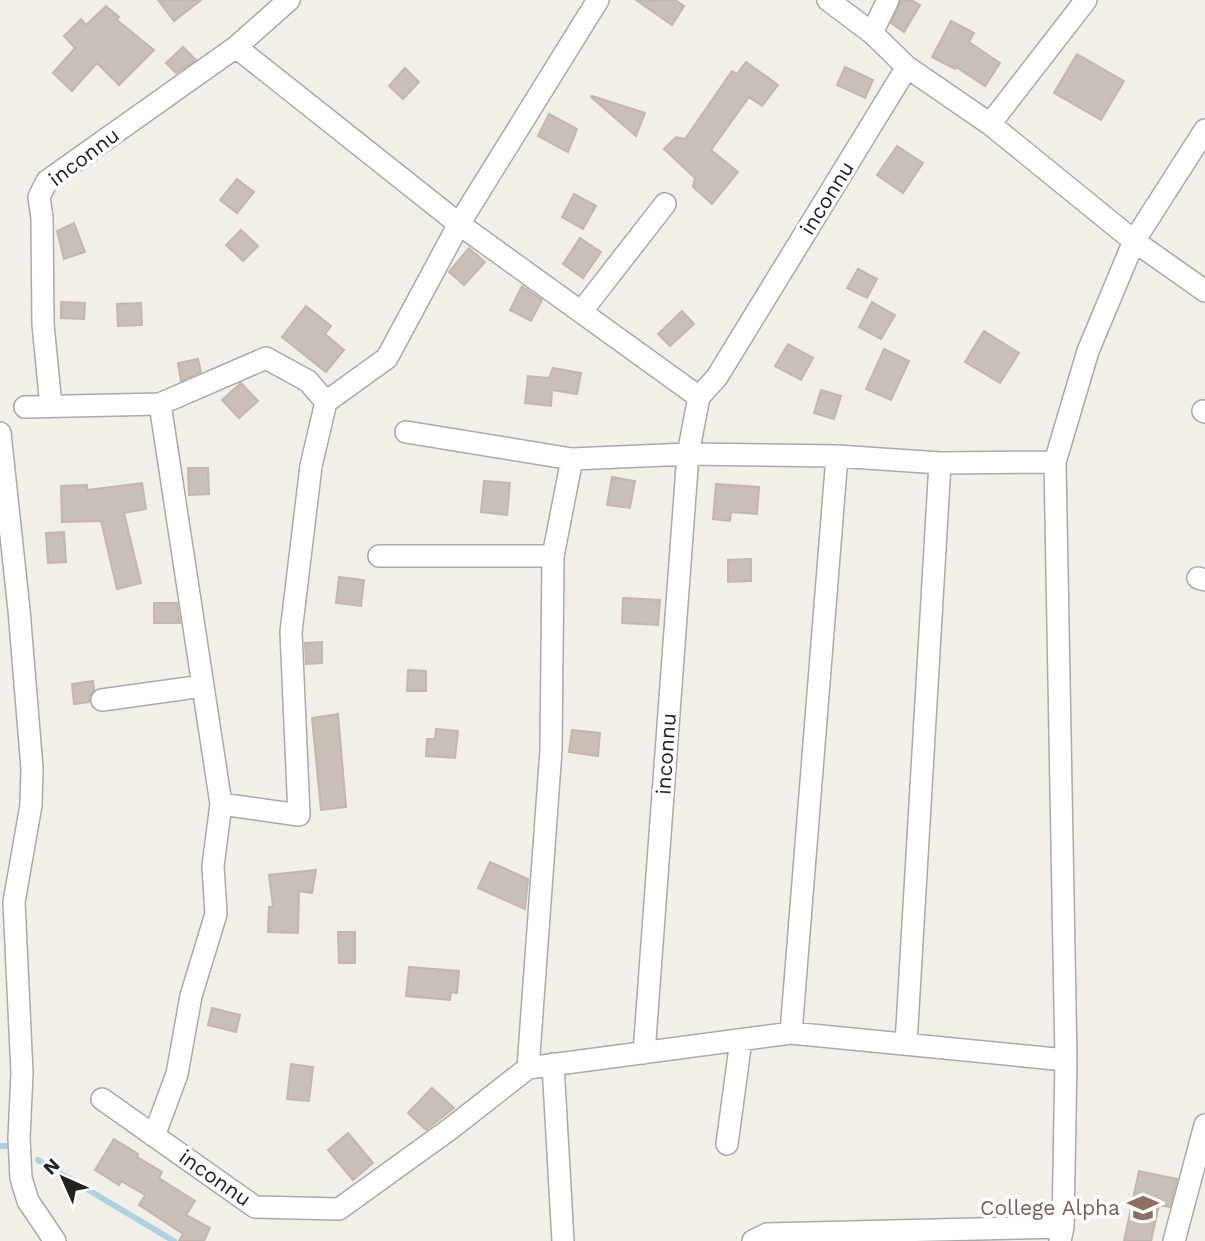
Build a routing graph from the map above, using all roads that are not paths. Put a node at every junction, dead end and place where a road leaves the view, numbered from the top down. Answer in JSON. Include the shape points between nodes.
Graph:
{"nodes":[{"id":1,"x":289,"y":0,"type":"edge"},
{"id":2,"x":598,"y":0,"type":"edge"},
{"id":3,"x":828,"y":0,"type":"edge"},
{"id":4,"x":888,"y":0,"type":"edge"},
{"id":5,"x":1086,"y":0,"type":"edge"},
{"id":6,"x":872,"y":33,"type":"junction"},
{"id":7,"x":236,"y":47,"type":"junction"},
{"id":8,"x":907,"y":67,"type":"junction"},
{"id":9,"x":990,"y":124,"type":"junction"},
{"id":10,"x":1205,"y":130,"type":"edge"},
{"id":11,"x":664,"y":204,"type":"dead end"},
{"id":12,"x":459,"y":224,"type":"junction"},
{"id":13,"x":1134,"y":241,"type":"junction"},
{"id":14,"x":1205,"y":290,"type":"edge"},
{"id":15,"x":581,"y":312,"type":"junction"},
{"id":16,"x":699,"y":397,"type":"junction"},
{"id":17,"x":326,"y":402,"type":"junction"},
{"id":18,"x":160,"y":404,"type":"junction"},
{"id":19,"x":51,"y":406,"type":"junction"},
{"id":20,"x":25,"y":407,"type":"dead end"},
{"id":21,"x":406,"y":432,"type":"dead end"},
{"id":22,"x":0,"y":433,"type":"edge"},
{"id":23,"x":688,"y":454,"type":"junction"},
{"id":24,"x":837,"y":456,"type":"junction"},
{"id":25,"x":572,"y":459,"type":"junction"},
{"id":26,"x":1055,"y":462,"type":"junction"},
{"id":27,"x":940,"y":463,"type":"junction"},
{"id":28,"x":379,"y":556,"type":"dead end"},
{"id":29,"x":553,"y":556,"type":"junction"},
{"id":30,"x":203,"y":686,"type":"junction"},
{"id":31,"x":102,"y":700,"type":"dead end"},
{"id":32,"x":221,"y":804,"type":"junction"},
{"id":33,"x":790,"y":1034,"type":"junction"},
{"id":34,"x":741,"y":1040,"type":"junction"},
{"id":35,"x":906,"y":1044,"type":"junction"},
{"id":36,"x":643,"y":1053,"type":"junction"},
{"id":37,"x":1066,"y":1060,"type":"junction"},
{"id":38,"x":553,"y":1064,"type":"junction"},
{"id":39,"x":528,"y":1068,"type":"junction"},
{"id":40,"x":102,"y":1099,"type":"dead end"},
{"id":41,"x":1205,"y":1125,"type":"edge"},
{"id":42,"x":154,"y":1136,"type":"junction"},
{"id":43,"x":727,"y":1144,"type":"dead end"},
{"id":44,"x":1061,"y":1234,"type":"edge"},
{"id":45,"x":912,"y":1236,"type":"edge"},
{"id":46,"x":55,"y":1241,"type":"edge"},
{"id":47,"x":563,"y":1241,"type":"edge"},
{"id":48,"x":754,"y":1241,"type":"edge"},
{"id":49,"x":1174,"y":1241,"type":"edge"}],
"edges":[{"from":1,"to":7,"type":"street","name":"inconnu"},
{"from":2,"to":12,"type":"street"},
{"from":3,"to":6,"type":"street"},
{"from":4,"to":6,"type":"street"},
{"from":5,"to":9,"type":"street"},
{"from":6,"to":8,"type":"street"},
{"from":7,"to":12,"type":"street"},
{"from":7,"to":19,"type":"street","name":"inconnu","via":[[47,181],[39,197]]},
{"from":8,"to":9,"type":"street"},
{"from":8,"to":16,"type":"street","name":"inconnu","via":[[717,377]]},
{"from":9,"to":13,"type":"street"},
{"from":10,"to":13,"type":"street"},
{"from":11,"to":15,"type":"street"},
{"from":12,"to":15,"type":"street"},
{"from":12,"to":17,"type":"street","via":[[387,358]]},
{"from":13,"to":14,"type":"street"},
{"from":13,"to":26,"type":"street","via":[[1088,351]]},
{"from":15,"to":16,"type":"street"},
{"from":16,"to":23,"type":"street","name":"inconnu"},
{"from":17,"to":18,"type":"street","via":[[308,381],[267,358]]},
{"from":17,"to":32,"type":"street","via":[[311,466],[292,632],[299,814]]},
{"from":18,"to":19,"type":"street"},
{"from":18,"to":30,"type":"street"},
{"from":19,"to":20,"type":"street"},
{"from":21,"to":25,"type":"street"},
{"from":22,"to":46,"type":"street","via":[[32,768],[31,805],[14,902],[22,1073],[21,1178],[28,1201]]},
{"from":23,"to":24,"type":"street"},
{"from":23,"to":25,"type":"street"},
{"from":23,"to":36,"type":"street","name":"inconnu"},
{"from":24,"to":27,"type":"street"},
{"from":24,"to":33,"type":"street"},
{"from":25,"to":29,"type":"street"},
{"from":26,"to":27,"type":"street"},
{"from":26,"to":37,"type":"street"},
{"from":27,"to":35,"type":"street"},
{"from":28,"to":29,"type":"street"},
{"from":29,"to":39,"type":"street","via":[[551,750]]},
{"from":30,"to":31,"type":"street"},
{"from":30,"to":32,"type":"street"},
{"from":32,"to":42,"type":"street","via":[[213,866],[216,914],[191,996],[177,1074]]},
{"from":33,"to":34,"type":"street","name":"inconnu"},
{"from":33,"to":35,"type":"street","name":"inconnu"},
{"from":34,"to":36,"type":"street","name":"inconnu"},
{"from":34,"to":43,"type":"street"},
{"from":35,"to":37,"type":"street","name":"inconnu"},
{"from":36,"to":38,"type":"street","name":"inconnu"},
{"from":37,"to":44,"type":"street"},
{"from":38,"to":39,"type":"street","name":"inconnu"},
{"from":38,"to":47,"type":"street"},
{"from":39,"to":42,"type":"street","name":"inconnu","via":[[339,1209],[255,1207]]},
{"from":40,"to":42,"type":"street","name":"inconnu"},
{"from":41,"to":49,"type":"street"},
{"from":44,"to":45,"type":"street"},
{"from":45,"to":48,"type":"street","via":[[768,1234]]}]}
